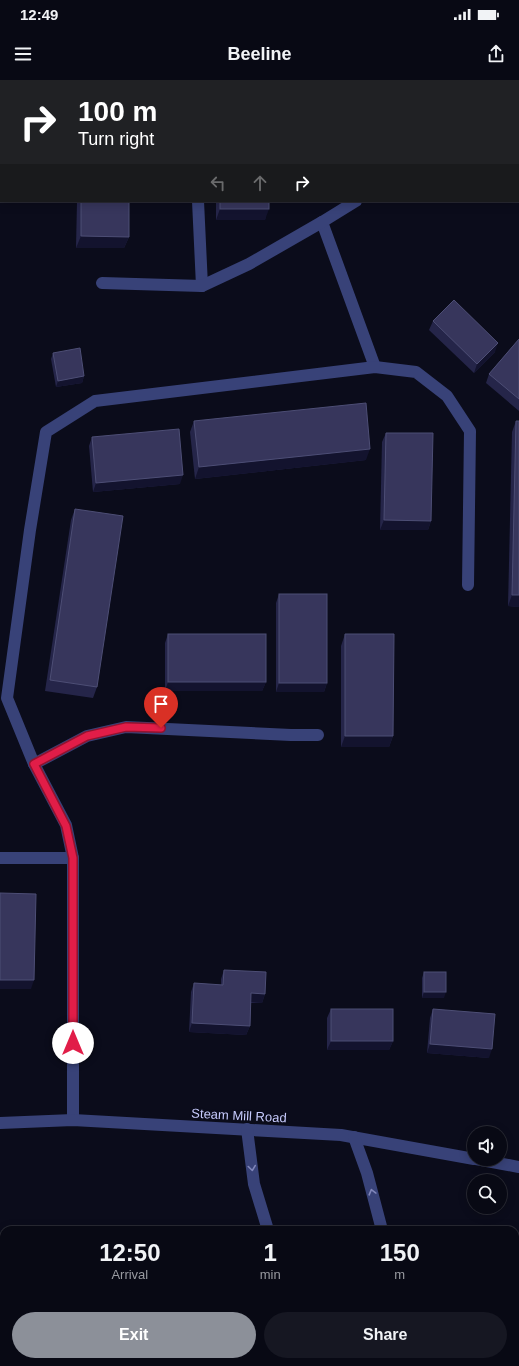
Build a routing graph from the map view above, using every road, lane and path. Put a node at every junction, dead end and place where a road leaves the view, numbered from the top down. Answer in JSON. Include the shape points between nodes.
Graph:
{"nodes":[{"id":1,"x":198,"y":202,"type":"edge"},
{"id":2,"x":354,"y":202,"type":"edge"},
{"id":3,"x":322,"y":222,"type":"junction"},
{"id":4,"x":102,"y":283,"type":"dead end"},
{"id":5,"x":202,"y":286,"type":"junction"},
{"id":6,"x":375,"y":367,"type":"junction"},
{"id":7,"x":468,"y":585,"type":"dead end"},
{"id":8,"x":318,"y":735,"type":"dead end"},
{"id":9,"x":34,"y":764,"type":"junction"},
{"id":10,"x":0,"y":858,"type":"edge"},
{"id":11,"x":73,"y":858,"type":"junction"},
{"id":12,"x":73,"y":1120,"type":"junction"},
{"id":13,"x":0,"y":1123,"type":"edge"},
{"id":14,"x":247,"y":1129,"type":"junction"},
{"id":15,"x":354,"y":1137,"type":"junction"},
{"id":16,"x":467,"y":1158,"type":"edge"},
{"id":17,"x":507,"y":1165,"type":"edge"},
{"id":18,"x":519,"y":1167,"type":"edge"},
{"id":19,"x":267,"y":1226,"type":"edge"},
{"id":20,"x":381,"y":1226,"type":"edge"}],
"edges":[{"from":1,"to":5,"type":"street"},
{"from":2,"to":3,"type":"street"},
{"from":3,"to":5,"type":"street","via":[[249,264]]},
{"from":3,"to":6,"type":"street"},
{"from":4,"to":5,"type":"street"},
{"from":6,"to":7,"type":"street","via":[[416,372],[447,396],[470,431]]},
{"from":6,"to":9,"type":"street","via":[[95,401],[46,432],[7,698]]},
{"from":8,"to":9,"type":"street","via":[[126,727],[87,736]]},
{"from":9,"to":11,"type":"street","via":[[66,826]]},
{"from":10,"to":11,"type":"street"},
{"from":11,"to":12,"type":"street"},
{"from":12,"to":13,"type":"street","name":"Steam Mill Road"},
{"from":12,"to":14,"type":"street","name":"Steam Mill Road"},
{"from":14,"to":15,"type":"street","name":"Steam Mill Road"},
{"from":14,"to":19,"type":"street","one_way":true,"via":[[254,1184]]},
{"from":15,"to":16,"type":"street","name":"Steam Mill Road"},
{"from":20,"to":15,"type":"street","one_way":true,"via":[[367,1173]]},
{"from":17,"to":18,"type":"street","name":"Steam Mill Road"}]}
